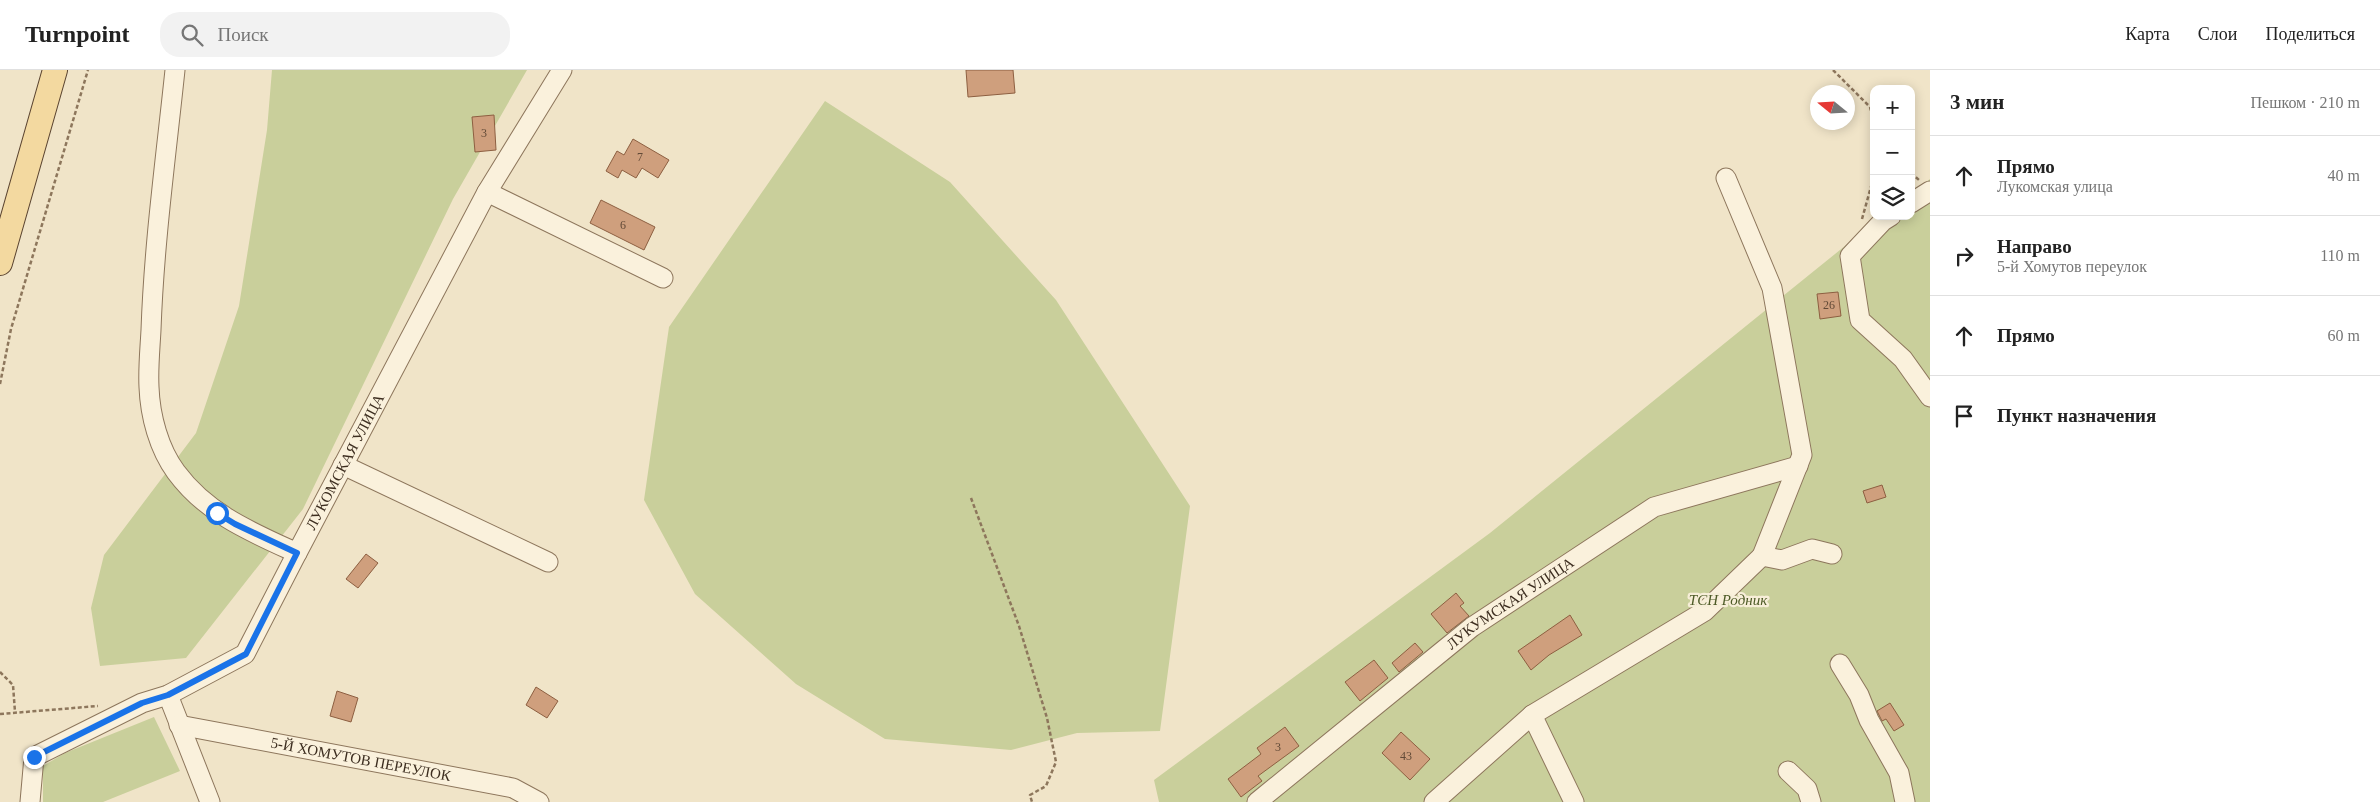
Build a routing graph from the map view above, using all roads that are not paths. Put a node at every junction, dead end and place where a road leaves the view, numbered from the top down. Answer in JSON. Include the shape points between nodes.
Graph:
{"nodes":[{"id":1,"x":55,"y":70,"type":"edge"},
{"id":2,"x":66,"y":70,"type":"edge"},
{"id":3,"x":175,"y":70,"type":"edge"},
{"id":4,"x":562,"y":70,"type":"edge"},
{"id":5,"x":48,"y":95,"type":"junction"},
{"id":6,"x":1726,"y":178,"type":"dead end"},
{"id":7,"x":1930,"y":191,"type":"edge"},
{"id":8,"x":487,"y":192,"type":"junction"},
{"id":9,"x":1915,"y":200,"type":"edge"},
{"id":10,"x":1885,"y":220,"type":"edge"},
{"id":11,"x":0,"y":263,"type":"edge"},
{"id":12,"x":663,"y":278,"type":"dead end"},
{"id":13,"x":1930,"y":397,"type":"edge"},
{"id":14,"x":1800,"y":461,"type":"junction"},
{"id":15,"x":343,"y":465,"type":"junction"},
{"id":16,"x":297,"y":553,"type":"junction"},
{"id":17,"x":1832,"y":554,"type":"dead end"},
{"id":18,"x":1762,"y":556,"type":"junction"},
{"id":19,"x":548,"y":562,"type":"dead end"},
{"id":20,"x":1840,"y":664,"type":"dead end"},
{"id":21,"x":168,"y":695,"type":"junction"},
{"id":22,"x":1532,"y":715,"type":"junction"},
{"id":23,"x":179,"y":725,"type":"junction"},
{"id":24,"x":1788,"y":771,"type":"dead end"},
{"id":25,"x":30,"y":802,"type":"edge"},
{"id":26,"x":210,"y":802,"type":"edge"},
{"id":27,"x":540,"y":802,"type":"edge"},
{"id":28,"x":1257,"y":802,"type":"edge"},
{"id":29,"x":1434,"y":802,"type":"edge"},
{"id":30,"x":1574,"y":802,"type":"edge"},
{"id":31,"x":1811,"y":802,"type":"edge"},
{"id":32,"x":1905,"y":802,"type":"edge"}],
"edges":[{"from":1,"to":5,"type":"main road"},
{"from":2,"to":5,"type":"street"},
{"from":3,"to":16,"type":"street","via":[[153,284],[149,388],[155,424],[163,450],[200,500],[235,524]]},
{"from":4,"to":8,"type":"street","name":"ЛУКОМСКАЯ УЛИЦА"},
{"from":5,"to":11,"type":"main road"},
{"from":6,"to":14,"type":"street","via":[[1772,288]]},
{"from":7,"to":9,"type":"street"},
{"from":8,"to":12,"type":"street"},
{"from":8,"to":15,"type":"street","name":"ЛУКОМСКАЯ УЛИЦА"},
{"from":10,"to":13,"type":"street","via":[[1850,256],[1860,320],[1903,359]]},
{"from":14,"to":18,"type":"street"},
{"from":14,"to":28,"type":"street","name":"ЛУКУМСКАЯ УЛИЦА","via":[[1654,507],[1472,627]]},
{"from":15,"to":16,"type":"street","name":"ЛУКОМСКАЯ УЛИЦА"},
{"from":15,"to":19,"type":"street"},
{"from":16,"to":21,"type":"street","via":[[246,654]]},
{"from":17,"to":18,"type":"street","via":[[1812,549],[1782,560]]},
{"from":18,"to":22,"type":"street","via":[[1705,611]]},
{"from":20,"to":32,"type":"street","via":[[1899,773]]},
{"from":21,"to":23,"type":"street"},
{"from":21,"to":25,"type":"street","via":[[142,703],[34,757]]},
{"from":22,"to":29,"type":"street"},
{"from":22,"to":30,"type":"street"},
{"from":23,"to":26,"type":"street"},
{"from":23,"to":27,"type":"street","name":"5-Й ХОМУТОВ ПЕРЕУЛОК","via":[[512,788]]},
{"from":24,"to":31,"type":"street","via":[[1807,789]]}]}
